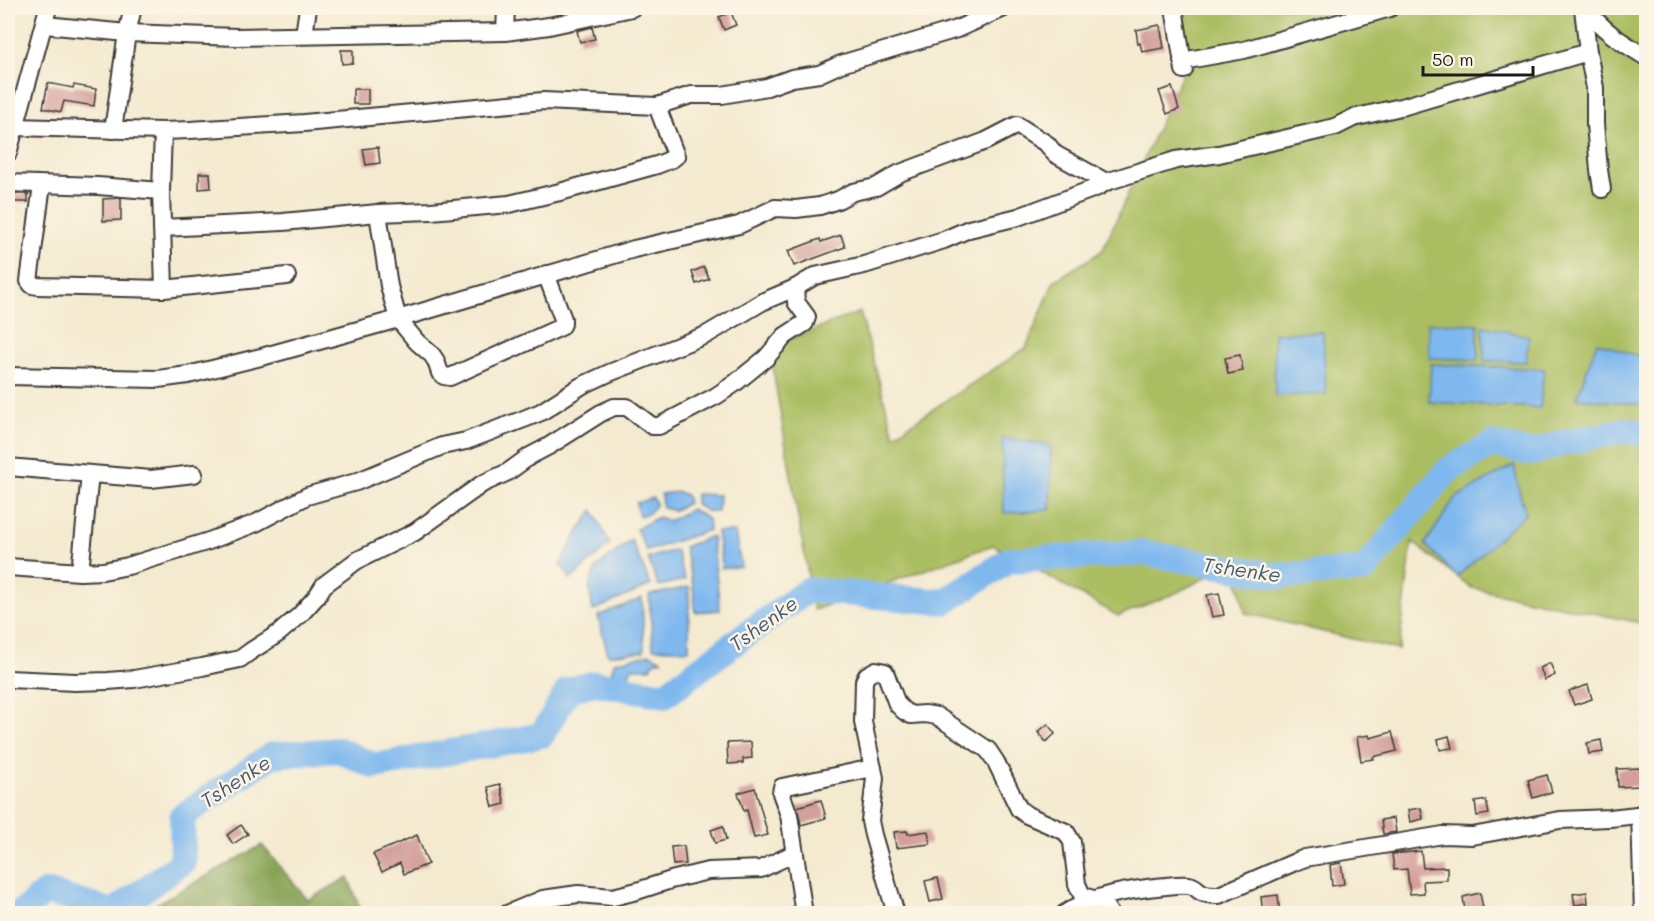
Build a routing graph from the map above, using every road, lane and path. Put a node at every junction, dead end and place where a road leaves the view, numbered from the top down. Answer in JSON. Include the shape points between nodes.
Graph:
{"nodes":[{"id":1,"x":48,"y":8,"type":"edge"},
{"id":2,"x":133,"y":8,"type":"edge"},
{"id":3,"x":308,"y":8,"type":"edge"},
{"id":4,"x":506,"y":8,"type":"edge"},
{"id":5,"x":632,"y":8,"type":"edge"},
{"id":6,"x":1004,"y":8,"type":"edge"},
{"id":7,"x":1174,"y":8,"type":"edge"},
{"id":8,"x":1390,"y":8,"type":"edge"},
{"id":9,"x":1584,"y":8,"type":"edge"},
{"id":10,"x":45,"y":25,"type":"junction"},
{"id":11,"x":505,"y":32,"type":"junction"},
{"id":12,"x":127,"y":33,"type":"junction"},
{"id":13,"x":304,"y":35,"type":"junction"},
{"id":14,"x":1588,"y":52,"type":"junction"},
{"id":15,"x":1647,"y":57,"type":"edge"},
{"id":16,"x":657,"y":106,"type":"junction"},
{"id":17,"x":14,"y":127,"type":"junction"},
{"id":18,"x":113,"y":129,"type":"junction"},
{"id":19,"x":163,"y":131,"type":"junction"},
{"id":20,"x":8,"y":153,"type":"edge"},
{"id":21,"x":1106,"y":182,"type":"junction"},
{"id":22,"x":8,"y":183,"type":"edge"},
{"id":23,"x":42,"y":185,"type":"junction"},
{"id":24,"x":1602,"y":189,"type":"dead end"},
{"id":25,"x":161,"y":191,"type":"junction"},
{"id":26,"x":378,"y":213,"type":"junction"},
{"id":27,"x":162,"y":228,"type":"junction"},
{"id":28,"x":546,"y":274,"type":"junction"},
{"id":29,"x":286,"y":276,"type":"dead end"},
{"id":30,"x":795,"y":288,"type":"junction"},
{"id":31,"x":164,"y":289,"type":"junction"},
{"id":32,"x":398,"y":319,"type":"junction"},
{"id":33,"x":8,"y":376,"type":"edge"},
{"id":34,"x":8,"y":467,"type":"edge"},
{"id":35,"x":90,"y":474,"type":"junction"},
{"id":36,"x":194,"y":474,"type":"dead end"},
{"id":37,"x":8,"y":567,"type":"edge"},
{"id":38,"x":80,"y":572,"type":"junction"},
{"id":39,"x":8,"y":679,"type":"edge"},
{"id":40,"x":873,"y":768,"type":"junction"},
{"id":41,"x":1643,"y":814,"type":"edge"},
{"id":42,"x":795,"y":853,"type":"junction"},
{"id":43,"x":1097,"y":899,"type":"junction"},
{"id":44,"x":507,"y":914,"type":"edge"},
{"id":45,"x":804,"y":914,"type":"edge"},
{"id":46,"x":896,"y":914,"type":"edge"},
{"id":47,"x":1064,"y":914,"type":"edge"},
{"id":48,"x":1110,"y":914,"type":"edge"},
{"id":49,"x":1643,"y":914,"type":"edge"}],
"edges":[{"from":1,"to":10,"type":"street"},
{"from":2,"to":12,"type":"street"},
{"from":3,"to":13,"type":"street"},
{"from":4,"to":11,"type":"street"},
{"from":5,"to":11,"type":"street"},
{"from":6,"to":16,"type":"street","via":[[957,29],[819,74],[731,94],[691,95]]},
{"from":7,"to":8,"type":"street","via":[[1183,65]]},
{"from":9,"to":14,"type":"street"},
{"from":9,"to":15,"type":"street","via":[[1604,30]]},
{"from":10,"to":12,"type":"street"},
{"from":10,"to":17,"type":"street"},
{"from":11,"to":13,"type":"street"},
{"from":12,"to":13,"type":"street"},
{"from":12,"to":18,"type":"street"},
{"from":14,"to":21,"type":"street","via":[[1353,118],[1335,127],[1176,160]]},
{"from":14,"to":24,"type":"street","via":[[1595,87]]},
{"from":16,"to":19,"type":"street","via":[[543,101],[304,123]]},
{"from":16,"to":26,"type":"street","via":[[676,156],[665,162],[509,204]]},
{"from":17,"to":18,"type":"street"},
{"from":17,"to":20,"type":"street"},
{"from":18,"to":19,"type":"street"},
{"from":19,"to":25,"type":"street"},
{"from":21,"to":28,"type":"street","via":[[1055,154],[1047,144],[1017,125],[986,141],[900,173],[876,187],[829,203],[808,208],[775,208],[739,225]]},
{"from":21,"to":30,"type":"street","via":[[1017,217],[864,265],[815,276]]},
{"from":22,"to":23,"type":"street"},
{"from":23,"to":25,"type":"street"},
{"from":23,"to":31,"type":"street","via":[[29,281],[32,285]]},
{"from":25,"to":27,"type":"street"},
{"from":26,"to":27,"type":"street"},
{"from":26,"to":32,"type":"street"},
{"from":27,"to":31,"type":"street"},
{"from":28,"to":32,"type":"street"},
{"from":28,"to":32,"type":"street","via":[[563,320],[561,327],[450,377],[440,373],[432,355]]},
{"from":29,"to":31,"type":"street"},
{"from":30,"to":38,"type":"street","via":[[762,302],[706,335],[600,377],[524,419],[442,446],[364,479],[307,496],[256,523],[209,541],[128,566]]},
{"from":30,"to":39,"type":"street","via":[[796,303],[807,317],[805,323],[716,396],[659,426],[652,426],[627,407],[601,413],[508,472],[482,484],[415,532],[356,561],[324,585],[300,615],[279,633],[240,659],[134,679]]},
{"from":32,"to":33,"type":"street","via":[[188,375],[158,379]]},
{"from":34,"to":35,"type":"street"},
{"from":35,"to":36,"type":"street","via":[[151,479]]},
{"from":35,"to":38,"type":"street"},
{"from":37,"to":38,"type":"street"},
{"from":40,"to":42,"type":"street","via":[[782,787]]},
{"from":40,"to":43,"type":"street","via":[[863,722],[864,681],[867,675],[880,670],[885,672],[897,704],[904,711],[937,716],[988,750],[1019,809],[1066,832],[1072,842],[1082,895]]},
{"from":40,"to":46,"type":"street","via":[[870,821]]},
{"from":41,"to":43,"type":"street","via":[[1560,820],[1472,836],[1443,835],[1305,858],[1219,895],[1186,884],[1124,891]]},
{"from":41,"to":49,"type":"street"},
{"from":42,"to":44,"type":"street","via":[[761,868],[708,871],[613,897],[578,894],[543,899]]},
{"from":42,"to":45,"type":"street"},
{"from":43,"to":47,"type":"street"},
{"from":43,"to":48,"type":"street"}]}
